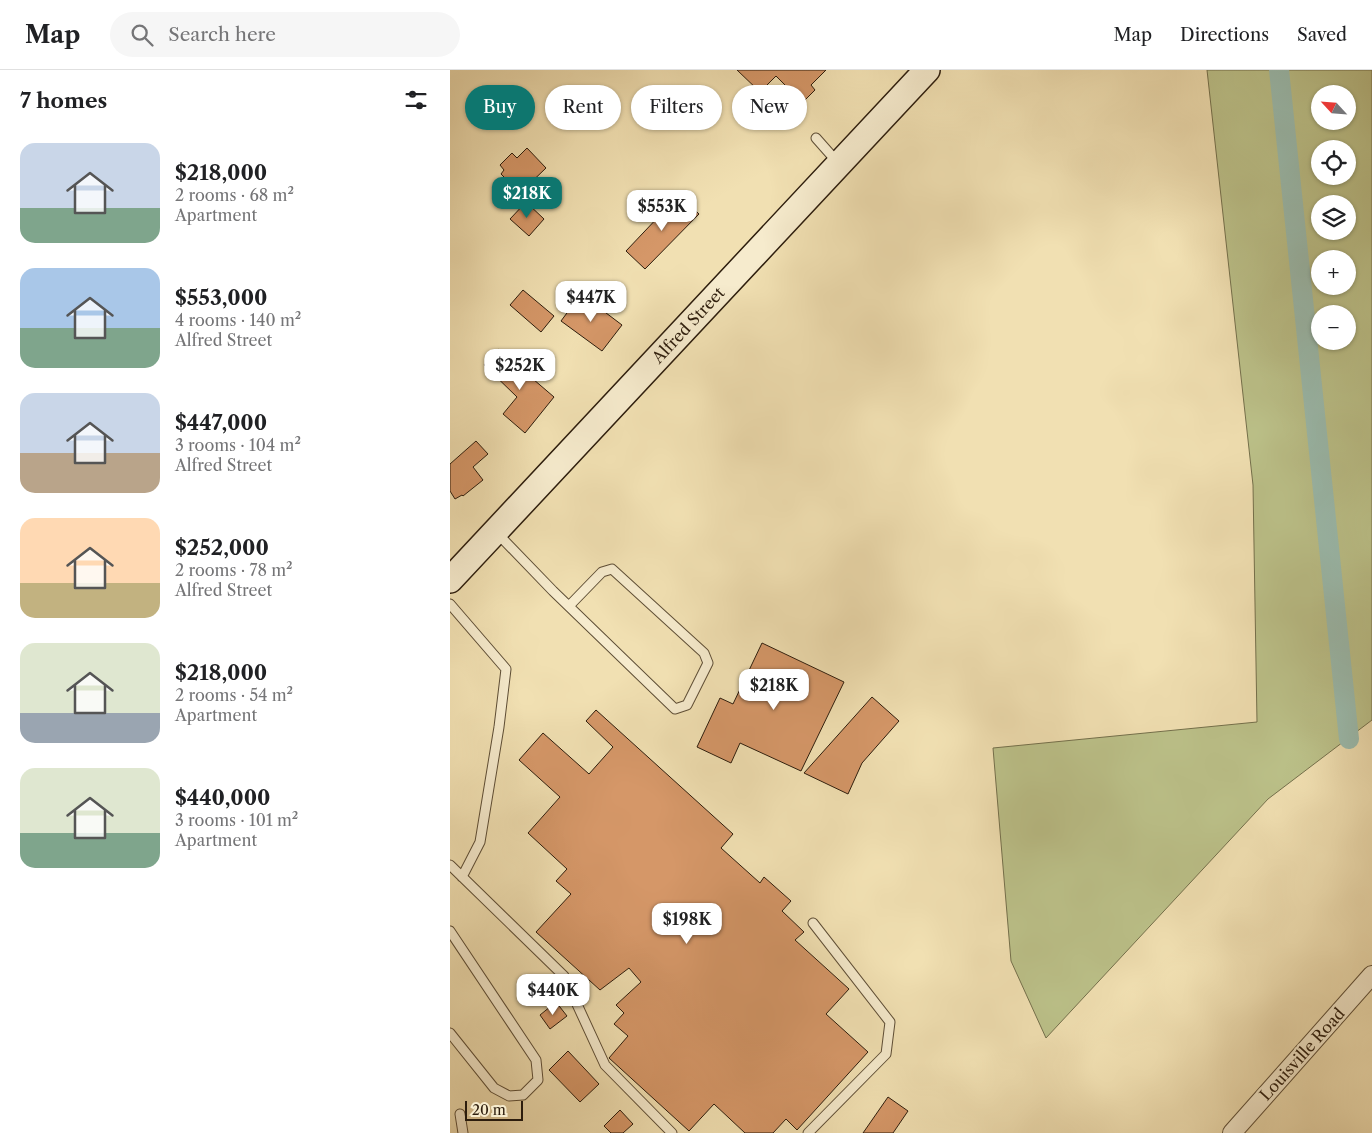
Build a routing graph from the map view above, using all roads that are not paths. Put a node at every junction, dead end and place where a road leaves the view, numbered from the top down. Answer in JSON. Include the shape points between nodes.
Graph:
{"nodes":[{"id":1,"x":927,"y":70,"type":"edge"},
{"id":2,"x":816,"y":138,"type":"dead end"},
{"id":3,"x":839,"y":164,"type":"junction"},
{"id":4,"x":495,"y":531,"type":"junction"},
{"id":5,"x":450,"y":580,"type":"edge"},
{"id":6,"x":450,"y":604,"type":"edge"},
{"id":7,"x":569,"y":606,"type":"junction"},
{"id":8,"x":450,"y":865,"type":"edge"},
{"id":9,"x":462,"y":877,"type":"junction"},
{"id":10,"x":813,"y":923,"type":"dead end"},
{"id":11,"x":450,"y":931,"type":"edge"},
{"id":12,"x":1372,"y":975,"type":"edge"},
{"id":13,"x":450,"y":1033,"type":"edge"},
{"id":14,"x":460,"y":1114,"type":"dead end"},
{"id":15,"x":463,"y":1133,"type":"edge"},
{"id":16,"x":672,"y":1133,"type":"edge"},
{"id":17,"x":808,"y":1133,"type":"edge"},
{"id":18,"x":1232,"y":1133,"type":"edge"}],
"edges":[{"from":1,"to":3,"type":"main road","name":"Alfred Street"},
{"from":2,"to":3,"type":"lane"},
{"from":3,"to":4,"type":"main road","name":"Alfred Street"},
{"from":4,"to":5,"type":"main road","name":"Alfred Street"},
{"from":4,"to":7,"type":"lane"},
{"from":6,"to":9,"type":"lane","via":[[506,669],[500,727],[480,842]]},
{"from":7,"to":7,"type":"lane","via":[[675,709],[687,705],[708,662],[704,653],[612,570],[602,572]]},
{"from":8,"to":9,"type":"lane"},
{"from":9,"to":16,"type":"lane","via":[[564,976],[605,1065]]},
{"from":10,"to":17,"type":"lane","via":[[890,1022],[886,1054]]},
{"from":11,"to":13,"type":"lane","via":[[536,1060],[538,1080],[523,1095],[509,1096],[494,1088]]},
{"from":12,"to":18,"type":"street","name":"Louisville Road"},
{"from":14,"to":15,"type":"lane"}]}
